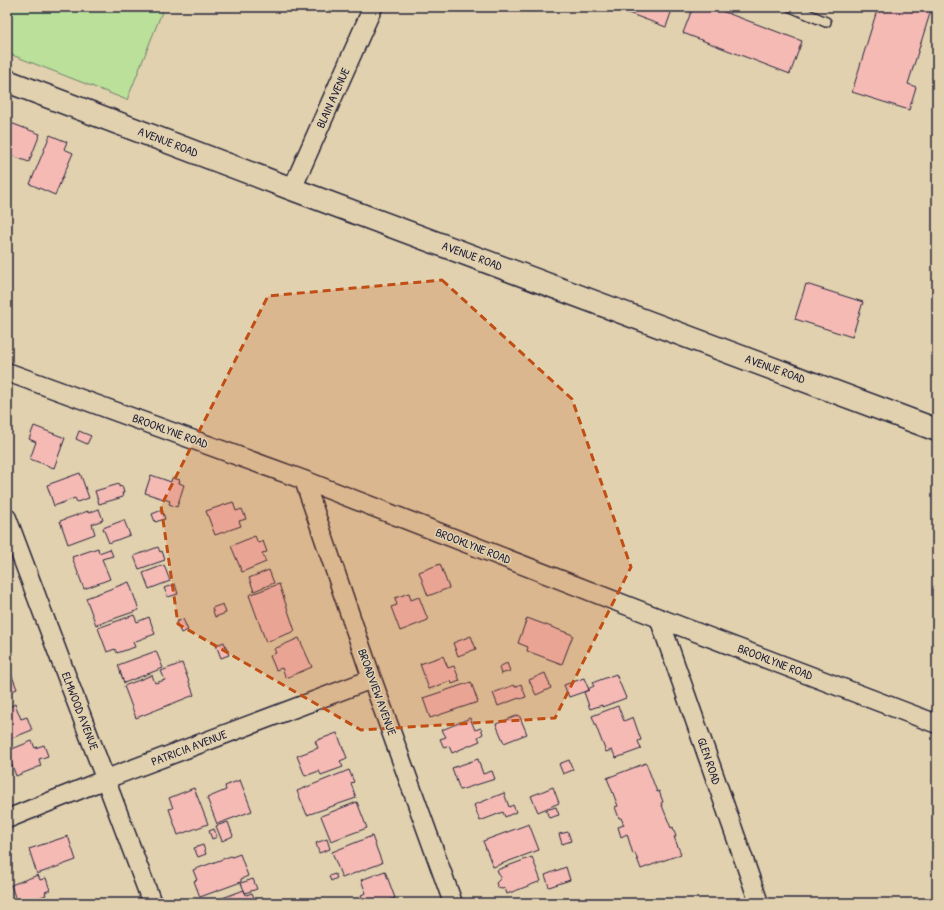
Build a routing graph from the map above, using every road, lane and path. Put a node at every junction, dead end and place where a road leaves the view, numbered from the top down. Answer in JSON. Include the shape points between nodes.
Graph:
{"nodes":[{"id":1,"x":373,"y":7,"type":"edge"},
{"id":2,"x":791,"y":7,"type":"edge"},
{"id":3,"x":826,"y":22,"type":"dead end"},
{"id":4,"x":7,"y":81,"type":"edge"},
{"id":5,"x":292,"y":189,"type":"junction"},
{"id":6,"x":7,"y":372,"type":"edge"},
{"id":7,"x":937,"y":430,"type":"edge"},
{"id":8,"x":304,"y":480,"type":"junction"},
{"id":9,"x":7,"y":518,"type":"edge"},
{"id":10,"x":659,"y":618,"type":"junction"},
{"id":11,"x":372,"y":679,"type":"junction"},
{"id":12,"x":937,"y":724,"type":"edge"},
{"id":13,"x":106,"y":779,"type":"junction"},
{"id":14,"x":7,"y":819,"type":"edge"},
{"id":15,"x":152,"y":903,"type":"edge"},
{"id":16,"x":453,"y":903,"type":"edge"},
{"id":17,"x":758,"y":903,"type":"edge"}],
"edges":[{"from":1,"to":5,"type":"street","name":"BLAIN AVENUE"},
{"from":2,"to":3,"type":"lane"},
{"from":4,"to":5,"type":"street","name":"AVENUE ROAD"},
{"from":5,"to":7,"type":"street","name":"AVENUE ROAD"},
{"from":6,"to":8,"type":"street","name":"BROOKLYNE ROAD"},
{"from":8,"to":10,"type":"street","name":"BROOKLYNE ROAD"},
{"from":8,"to":11,"type":"street","name":"BROADVIEW AVENUE"},
{"from":9,"to":13,"type":"street","name":"ELMWOOD AVENUE"},
{"from":10,"to":12,"type":"street","name":"BROOKLYNE ROAD"},
{"from":10,"to":17,"type":"street","name":"GLEN ROAD"},
{"from":11,"to":13,"type":"street","name":"PATRICIA AVENUE"},
{"from":11,"to":16,"type":"street","name":"BROADVIEW AVENUE"},
{"from":13,"to":14,"type":"street","name":"PATRICIA AVENUE"},
{"from":13,"to":15,"type":"street","name":"ELMWOOD AVENUE"}]}
